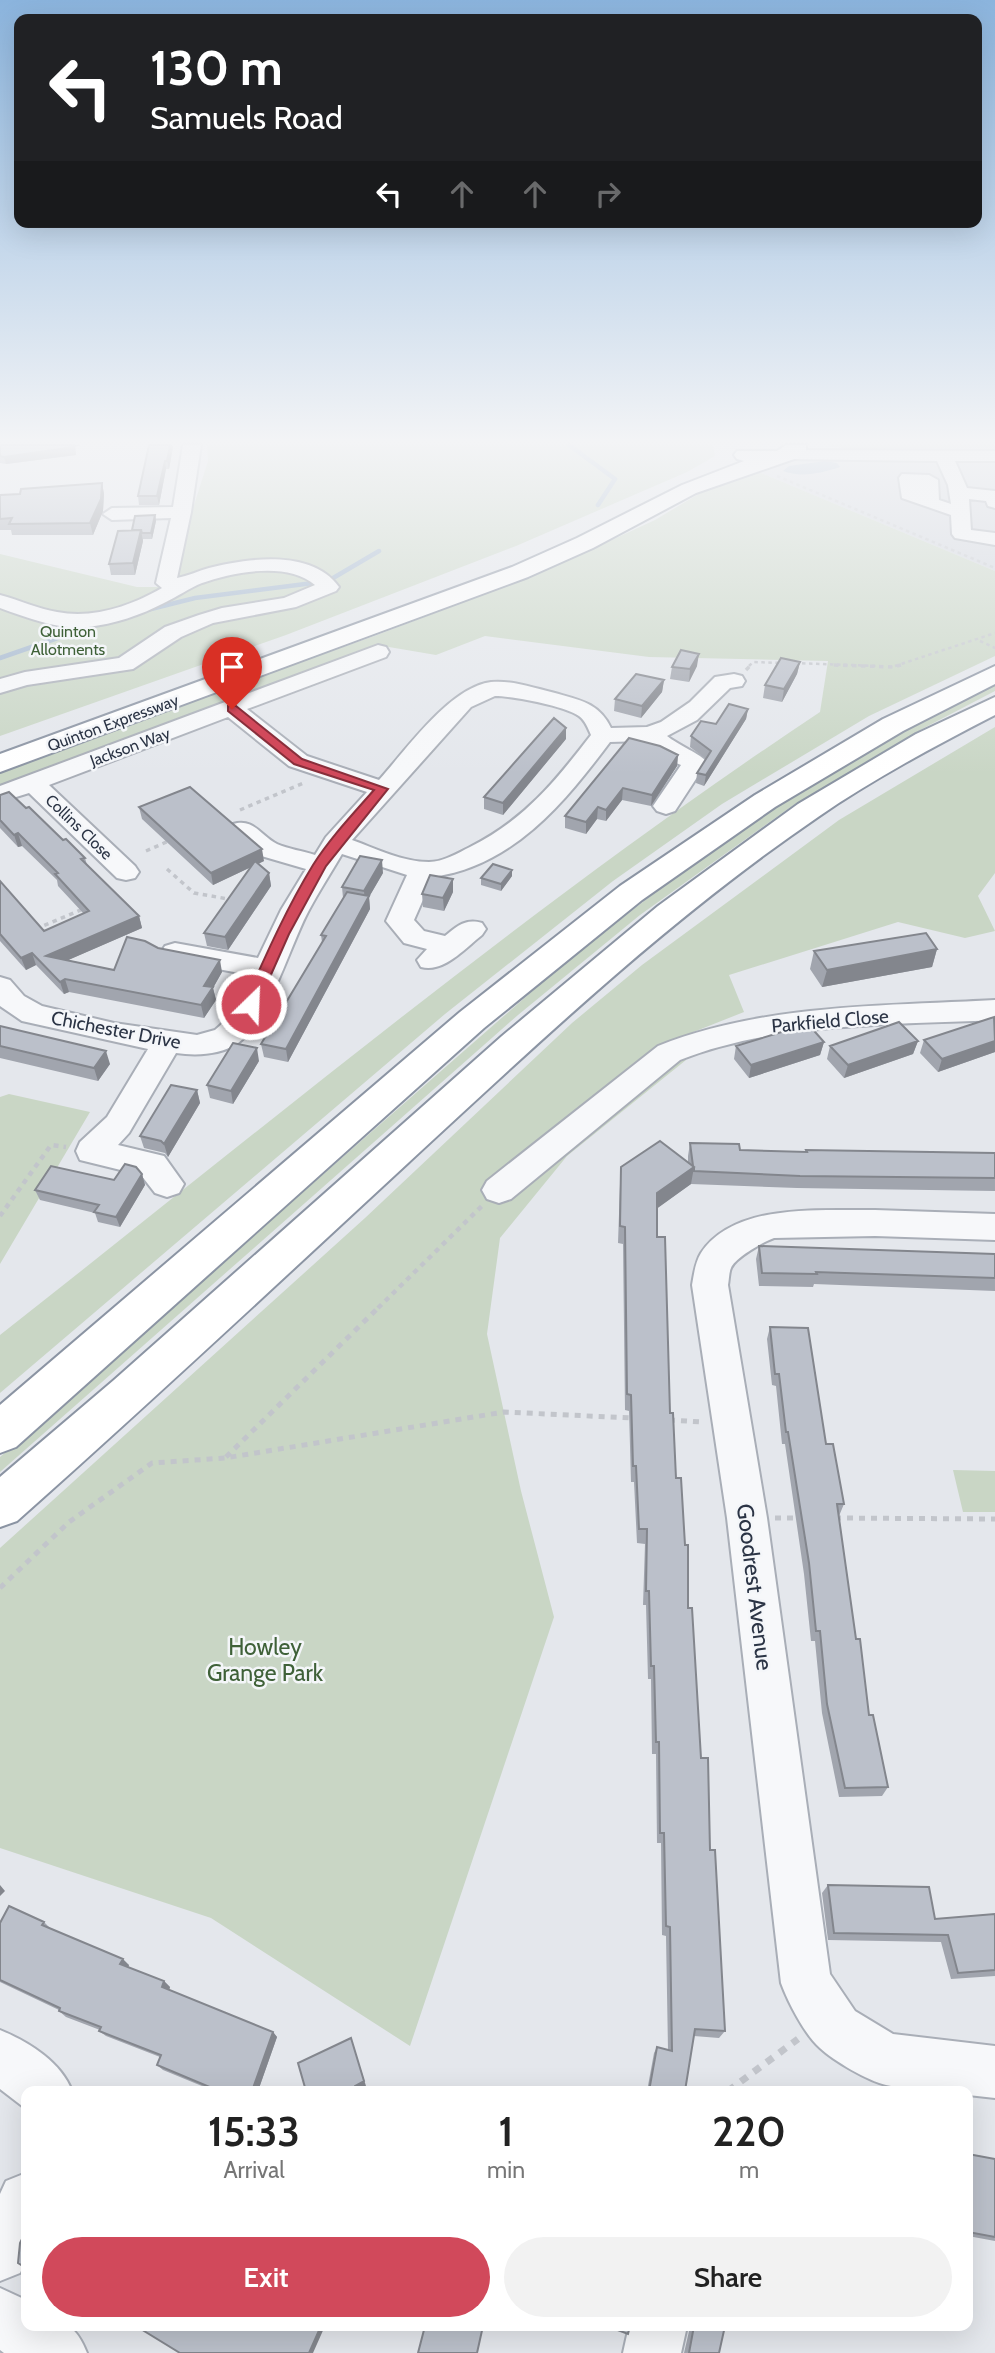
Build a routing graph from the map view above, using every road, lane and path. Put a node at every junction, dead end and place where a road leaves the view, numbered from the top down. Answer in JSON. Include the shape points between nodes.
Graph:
{"nodes":[{"id":1,"x":185,"y":555,"type":"edge"},
{"id":2,"x":524,"y":555,"type":"edge"},
{"id":3,"x":559,"y":555,"type":"edge"},
{"id":4,"x":964,"y":555,"type":"edge"},
{"id":5,"x":995,"y":568,"type":"edge"},
{"id":6,"x":187,"y":575,"type":"junction"},
{"id":7,"x":0,"y":601,"type":"edge"},
{"id":8,"x":995,"y":633,"type":"edge"},
{"id":9,"x":980,"y":640,"type":"junction"},
{"id":10,"x":995,"y":648,"type":"edge"},
{"id":11,"x":378,"y":652,"type":"dead end"},
{"id":12,"x":995,"y":674,"type":"edge"},
{"id":13,"x":734,"y":681,"type":"joint"},
{"id":14,"x":0,"y":686,"type":"edge"},
{"id":15,"x":995,"y":705,"type":"edge"},
{"id":16,"x":232,"y":709,"type":"junction"},
{"id":17,"x":649,"y":734,"type":"junction"},
{"id":18,"x":603,"y":736,"type":"junction"},
{"id":19,"x":0,"y":747,"type":"edge"},
{"id":20,"x":0,"y":764,"type":"edge"},
{"id":21,"x":33,"y":783,"type":"junction"},
{"id":22,"x":382,"y":789,"type":"junction"},
{"id":23,"x":0,"y":795,"type":"edge"},
{"id":24,"x":666,"y":806,"type":"dead end"},
{"id":25,"x":242,"y":829,"type":"edge"},
{"id":26,"x":327,"y":854,"type":"junction"},
{"id":27,"x":167,"y":869,"type":"dead end"},
{"id":28,"x":423,"y":869,"type":"junction"},
{"id":29,"x":125,"y":872,"type":"dead end"},
{"id":30,"x":88,"y":907,"type":"edge"},
{"id":31,"x":295,"y":910,"type":"junction"},
{"id":32,"x":472,"y":929,"type":"dead end"},
{"id":33,"x":25,"y":933,"type":"edge"},
{"id":34,"x":162,"y":949,"type":"edge"},
{"id":35,"x":267,"y":969,"type":"junction"},
{"id":36,"x":0,"y":988,"type":"edge"},
{"id":37,"x":995,"y":1010,"type":"edge"},
{"id":38,"x":167,"y":1043,"type":"junction"},
{"id":39,"x":92,"y":1151,"type":"junction"},
{"id":40,"x":167,"y":1184,"type":"dead end"},
{"id":41,"x":499,"y":1190,"type":"joint"},
{"id":42,"x":0,"y":1216,"type":"edge"},
{"id":43,"x":995,"y":1227,"type":"edge"},
{"id":44,"x":639,"y":1418,"type":"edge"},
{"id":45,"x":666,"y":1420,"type":"edge"},
{"id":46,"x":733,"y":1423,"type":"junction"},
{"id":47,"x":0,"y":1433,"type":"edge"},
{"id":48,"x":225,"y":1458,"type":"junction"},
{"id":49,"x":0,"y":1506,"type":"edge"},
{"id":50,"x":747,"y":1518,"type":"junction"},
{"id":51,"x":816,"y":1518,"type":"edge"},
{"id":52,"x":830,"y":1518,"type":"edge"},
{"id":53,"x":995,"y":1519,"type":"edge"},
{"id":54,"x":0,"y":1588,"type":"edge"},
{"id":55,"x":827,"y":2017,"type":"junction"},
{"id":56,"x":0,"y":2056,"type":"edge"},
{"id":57,"x":995,"y":2072,"type":"edge"},
{"id":58,"x":39,"y":2086,"type":"edge"},
{"id":59,"x":735,"y":2086,"type":"edge"},
{"id":60,"x":21,"y":2210,"type":"edge"},
{"id":61,"x":0,"y":2253,"type":"edge"},
{"id":62,"x":0,"y":2317,"type":"edge"},
{"id":63,"x":21,"y":2330,"type":"edge"},
{"id":64,"x":23,"y":2331,"type":"edge"},
{"id":65,"x":657,"y":2331,"type":"edge"},
{"id":66,"x":58,"y":2353,"type":"edge"},
{"id":67,"x":652,"y":2353,"type":"edge"}],
"edges":[{"from":1,"to":6,"type":"street"},
{"from":2,"to":19,"type":"highway","name":"Quinton Expressway"},
{"from":3,"to":20,"type":"highway","name":"Quinton Expressway"},
{"from":4,"to":5,"type":"path"},
{"from":6,"to":7,"type":"street","via":[[156,600],[79,621]]},
{"from":6,"to":14,"type":"street","via":[[271,566],[303,568],[322,577],[329,587],[289,603],[206,619],[173,632],[125,664]]},
{"from":8,"to":9,"type":"path"},
{"from":9,"to":10,"type":"path"},
{"from":9,"to":13,"type":"path","via":[[893,667],[753,662]]},
{"from":11,"to":16,"type":"street","name":"Jackson Way"},
{"from":12,"to":47,"type":"highway","via":[[893,725],[765,801],[631,893],[472,1020]]},
{"from":13,"to":17,"type":"street","via":[[723,682],[704,705]]},
{"from":15,"to":49,"type":"highway","via":[[808,810],[669,913],[514,1045]]},
{"from":16,"to":21,"type":"street","name":"Jackson Way"},
{"from":16,"to":22,"type":"street","via":[[298,761]]},
{"from":17,"to":18,"type":"street"},
{"from":17,"to":24,"type":"street","via":[[673,753],[695,762]]},
{"from":18,"to":22,"type":"street","name":"Chichester Drive","via":[[584,709],[513,689],[491,689],[463,702]]},
{"from":18,"to":28,"type":"street","via":[[539,813],[480,853],[448,867]]},
{"from":21,"to":23,"type":"street","name":"Jackson Way"},
{"from":21,"to":29,"type":"street","name":"Collins Close"},
{"from":22,"to":26,"type":"street","name":"Chichester Drive"},
{"from":25,"to":26,"type":"street","via":[[267,849]]},
{"from":26,"to":28,"type":"street"},
{"from":26,"to":31,"type":"street","name":"Chichester Drive"},
{"from":27,"to":31,"type":"path","via":[[194,893]]},
{"from":28,"to":32,"type":"street","via":[[400,921],[439,953]]},
{"from":30,"to":33,"type":"path"},
{"from":31,"to":35,"type":"street","name":"Chichester Drive"},
{"from":34,"to":35,"type":"street"},
{"from":35,"to":38,"type":"street","name":"Chichester Drive","via":[[243,1022],[226,1037],[198,1046]]},
{"from":36,"to":38,"type":"street","name":"Chichester Drive","via":[[33,1014]]},
{"from":37,"to":41,"type":"street","name":"Parkfield Close","via":[[870,1016],[743,1029],[698,1040],[669,1053]]},
{"from":38,"to":39,"type":"street","via":[[118,1125]]},
{"from":39,"to":40,"type":"street","via":[[152,1165]]},
{"from":39,"to":42,"type":"path","via":[[51,1145]]},
{"from":41,"to":48,"type":"path"},
{"from":43,"to":46,"type":"street","name":"Goodrest Avenue","via":[[773,1225],[752,1231],[723,1252],[714,1262],[710,1285]]},
{"from":44,"to":48,"type":"path","via":[[504,1412]]},
{"from":45,"to":46,"type":"path"},
{"from":46,"to":50,"type":"street","name":"Goodrest Avenue"},
{"from":48,"to":54,"type":"path","via":[[152,1463],[69,1522]]},
{"from":50,"to":51,"type":"path"},
{"from":50,"to":55,"type":"street","name":"Goodrest Avenue","via":[[806,1983]]},
{"from":52,"to":53,"type":"path"},
{"from":55,"to":57,"type":"street","name":"Goodrest Avenue","via":[[836,2029],[885,2059]]},
{"from":55,"to":59,"type":"path"},
{"from":56,"to":58,"type":"street"},
{"from":60,"to":61,"type":"street"},
{"from":62,"to":63,"type":"street"},
{"from":64,"to":66,"type":"street"},
{"from":65,"to":67,"type":"street"}]}
